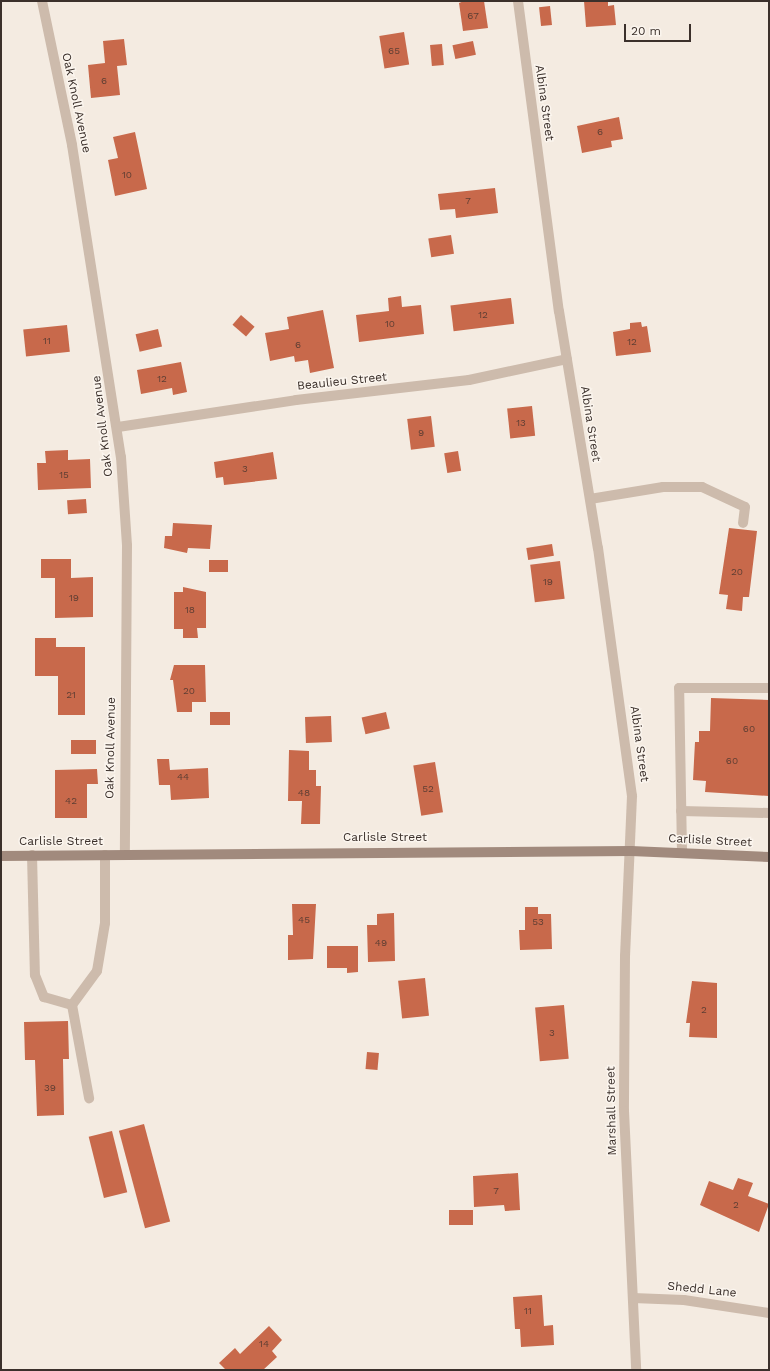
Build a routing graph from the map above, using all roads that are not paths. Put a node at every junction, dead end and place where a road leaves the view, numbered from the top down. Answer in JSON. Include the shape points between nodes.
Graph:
{"nodes":[{"id":1,"x":42,"y":1,"type":"edge"},
{"id":2,"x":518,"y":1,"type":"edge"},
{"id":3,"x":567,"y":359,"type":"junction"},
{"id":4,"x":118,"y":427,"type":"junction"},
{"id":5,"x":590,"y":499,"type":"junction"},
{"id":6,"x":743,"y":523,"type":"dead end"},
{"id":7,"x":769,"y":688,"type":"edge"},
{"id":8,"x":681,"y":811,"type":"junction"},
{"id":9,"x":769,"y":813,"type":"edge"},
{"id":10,"x":631,"y":851,"type":"junction"},
{"id":11,"x":682,"y":852,"type":"junction"},
{"id":12,"x":32,"y":855,"type":"junction"},
{"id":13,"x":105,"y":855,"type":"junction"},
{"id":14,"x":125,"y":855,"type":"junction"},
{"id":15,"x":1,"y":856,"type":"edge"},
{"id":16,"x":769,"y":857,"type":"edge"},
{"id":17,"x":72,"y":1005,"type":"junction"},
{"id":18,"x":89,"y":1098,"type":"dead end"},
{"id":19,"x":633,"y":1298,"type":"junction"},
{"id":20,"x":769,"y":1312,"type":"edge"},
{"id":21,"x":636,"y":1370,"type":"edge"}],
"edges":[{"from":1,"to":4,"type":"street","name":"Oak Knoll Avenue","via":[[72,145]]},
{"from":2,"to":3,"type":"street","name":"Albina Street"},
{"from":3,"to":4,"type":"street","name":"Beaulieu Street","via":[[462,381],[288,401]]},
{"from":3,"to":5,"type":"street","name":"Albina Street"},
{"from":4,"to":14,"type":"street","name":"Oak Knoll Avenue","via":[[127,546]]},
{"from":5,"to":6,"type":"street","via":[[663,487],[702,487],[745,508]]},
{"from":5,"to":10,"type":"street","name":"Albina Street","via":[[632,796]]},
{"from":7,"to":8,"type":"street","via":[[679,688]]},
{"from":8,"to":9,"type":"street"},
{"from":8,"to":11,"type":"street"},
{"from":10,"to":11,"type":"street","name":"Carlisle Street"},
{"from":10,"to":14,"type":"street","name":"Carlisle Street"},
{"from":10,"to":19,"type":"street","name":"Marshall Street","via":[[625,956],[624,1111]]},
{"from":11,"to":16,"type":"street","name":"Carlisle Street"},
{"from":12,"to":13,"type":"street","name":"Carlisle Street"},
{"from":12,"to":15,"type":"street","name":"Carlisle Street"},
{"from":12,"to":17,"type":"street","via":[[35,975],[44,997]]},
{"from":13,"to":14,"type":"street","name":"Carlisle Street"},
{"from":13,"to":17,"type":"street","via":[[105,923],[98,971]]},
{"from":17,"to":18,"type":"street"},
{"from":19,"to":20,"type":"street","name":"Shedd Lane","via":[[684,1300]]},
{"from":19,"to":21,"type":"street","name":"Marshall Street"}]}
